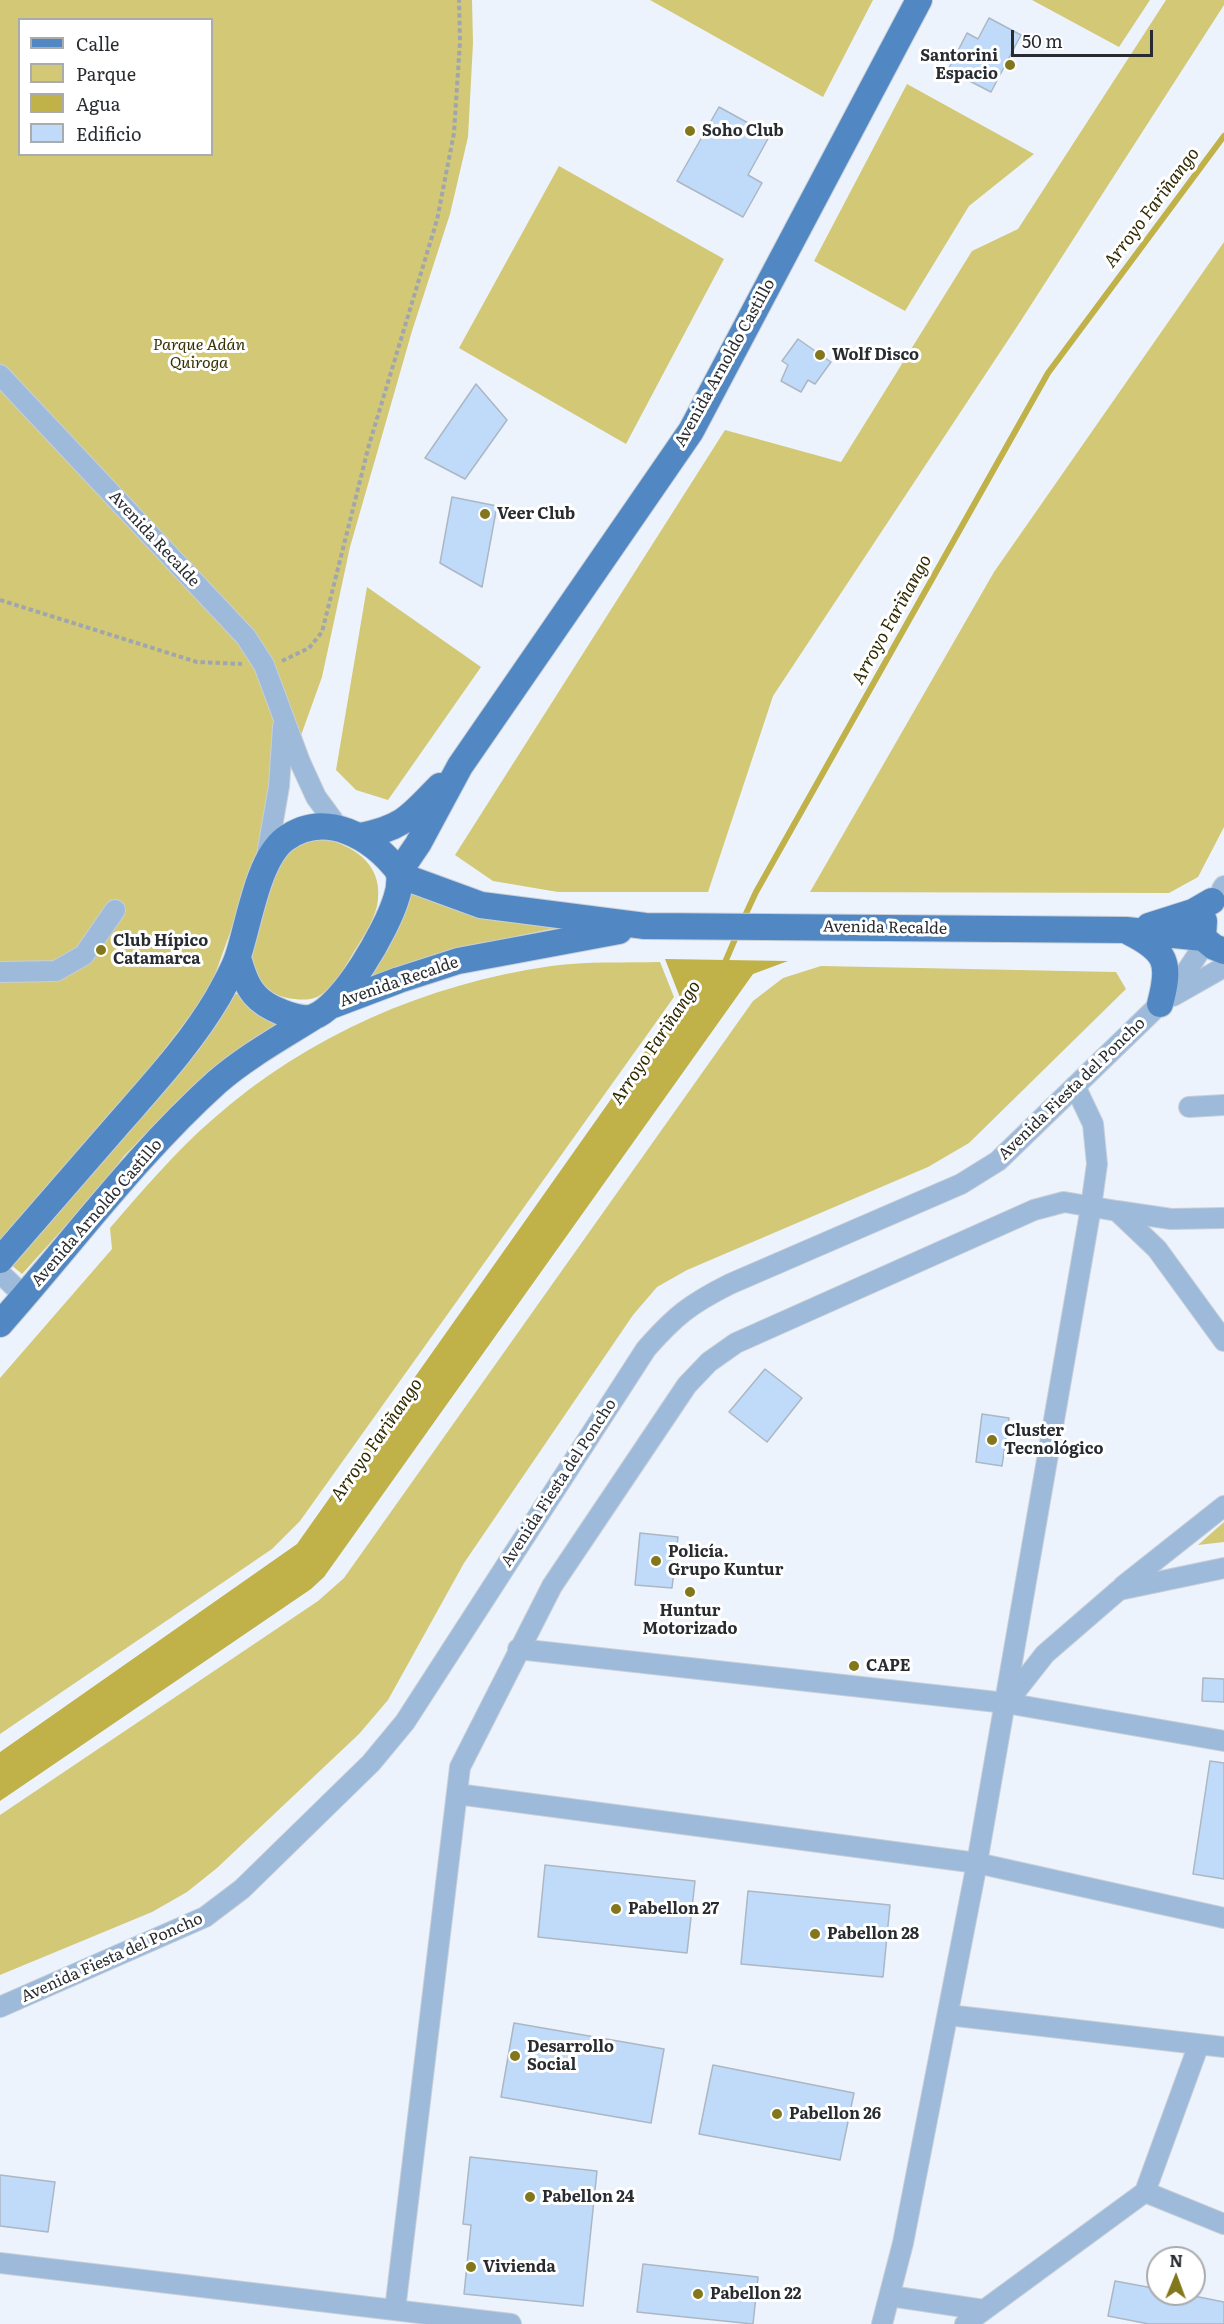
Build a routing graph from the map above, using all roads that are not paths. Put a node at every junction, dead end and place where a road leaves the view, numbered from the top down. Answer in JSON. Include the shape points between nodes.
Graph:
{"nodes":[{"id":1,"x":920,"y":0,"type":"edge"},
{"id":2,"x":0,"y":375,"type":"edge"},
{"id":3,"x":284,"y":718,"type":"junction"},
{"id":4,"x":460,"y":766,"type":"junction"},
{"id":5,"x":350,"y":832,"type":"junction"},
{"id":6,"x":266,"y":863,"type":"junction"},
{"id":7,"x":399,"y":874,"type":"junction"},
{"id":8,"x":1221,"y":891,"type":"edge"},
{"id":9,"x":115,"y":910,"type":"dead end"},
{"id":10,"x":645,"y":926,"type":"junction"},
{"id":11,"x":1126,"y":930,"type":"junction"},
{"id":12,"x":1211,"y":943,"type":"edge"},
{"id":13,"x":238,"y":958,"type":"junction"},
{"id":14,"x":1224,"y":967,"type":"edge"},
{"id":15,"x":0,"y":972,"type":"edge"},
{"id":16,"x":1160,"y":1004,"type":"junction"},
{"id":17,"x":321,"y":1012,"type":"junction"},
{"id":18,"x":1075,"y":1086,"type":"junction"},
{"id":19,"x":1224,"y":1105,"type":"edge"},
{"id":20,"x":1188,"y":1107,"type":"dead end"},
{"id":21,"x":1091,"y":1207,"type":"junction"},
{"id":22,"x":1117,"y":1211,"type":"junction"},
{"id":23,"x":1224,"y":1218,"type":"edge"},
{"id":24,"x":0,"y":1260,"type":"edge"},
{"id":25,"x":0,"y":1273,"type":"edge"},
{"id":26,"x":25,"y":1296,"type":"junction"},
{"id":27,"x":0,"y":1324,"type":"edge"},
{"id":28,"x":1224,"y":1341,"type":"edge"},
{"id":29,"x":1224,"y":1506,"type":"edge"},
{"id":30,"x":1224,"y":1568,"type":"edge"},
{"id":31,"x":1119,"y":1590,"type":"junction"},
{"id":32,"x":519,"y":1649,"type":"junction"},
{"id":33,"x":1006,"y":1703,"type":"junction"},
{"id":34,"x":1224,"y":1741,"type":"edge"},
{"id":35,"x":457,"y":1794,"type":"junction"},
{"id":36,"x":977,"y":1863,"type":"junction"},
{"id":37,"x":1224,"y":1918,"type":"edge"},
{"id":38,"x":0,"y":2007,"type":"edge"},
{"id":39,"x":948,"y":2015,"type":"junction"},
{"id":40,"x":1198,"y":2044,"type":"junction"},
{"id":41,"x":1224,"y":2047,"type":"edge"},
{"id":42,"x":1144,"y":2192,"type":"junction"},
{"id":43,"x":1224,"y":2224,"type":"edge"},
{"id":44,"x":0,"y":2263,"type":"edge"},
{"id":45,"x":890,"y":2296,"type":"junction"},
{"id":46,"x":395,"y":2310,"type":"junction"},
{"id":47,"x":984,"y":2310,"type":"junction"},
{"id":48,"x":418,"y":2318,"type":"edge"},
{"id":49,"x":511,"y":2324,"type":"edge"},
{"id":50,"x":882,"y":2324,"type":"edge"},
{"id":51,"x":965,"y":2324,"type":"edge"}],
"edges":[{"from":1,"to":4,"type":"main road","name":"Avenida Arnoldo Castillo","via":[[691,431]]},
{"from":2,"to":3,"type":"street","name":"Avenida Recalde","via":[[246,637],[264,665]]},
{"from":3,"to":5,"type":"street","name":"Avenida Recalde","via":[[316,797]]},
{"from":3,"to":6,"type":"street","name":"Avenida Recalde","via":[[279,786]]},
{"from":4,"to":5,"type":"main road","name":"Avenida Arnoldo Castillo","via":[[397,826]]},
{"from":4,"to":7,"type":"main road","name":"Avenida Arnoldo Castillo"},
{"from":5,"to":6,"type":"main road","via":[[317,827],[301,831],[285,839]]},
{"from":5,"to":7,"type":"main road","via":[[382,852]]},
{"from":6,"to":13,"type":"main road"},
{"from":7,"to":10,"type":"main road","name":"Avenida Recalde","via":[[482,905]]},
{"from":7,"to":17,"type":"main road","via":[[396,899],[383,931],[358,971]]},
{"from":8,"to":11,"type":"main road","name":"Avenida Recalde","via":[[1193,912]]},
{"from":8,"to":12,"type":"main road","via":[[1203,924]]},
{"from":9,"to":15,"type":"street","via":[[84,955],[56,970]]},
{"from":10,"to":11,"type":"main road","name":"Avenida Recalde"},
{"from":10,"to":17,"type":"main road","name":"Avenida Recalde","via":[[458,961]]},
{"from":11,"to":12,"type":"main road","name":"Avenida Recalde"},
{"from":11,"to":16,"type":"main road","via":[[1150,943],[1161,956],[1166,971]]},
{"from":12,"to":16,"type":"street","name":"Avenida Fiesta del Poncho"},
{"from":13,"to":17,"type":"main road","via":[[255,996],[271,1008],[289,1016]]},
{"from":13,"to":24,"type":"main road","via":[[199,1028]]},
{"from":14,"to":16,"type":"street","name":"Avenida Fiesta del Poncho"},
{"from":16,"to":18,"type":"street","name":"Avenida Fiesta del Poncho"},
{"from":17,"to":26,"type":"main road","name":"Avenida Arnoldo Castillo","via":[[218,1082],[137,1161]]},
{"from":18,"to":21,"type":"street","via":[[1093,1124],[1097,1164]]},
{"from":18,"to":38,"type":"street","name":"Avenida Fiesta del Poncho","via":[[998,1161],[961,1184],[730,1284],[672,1319],[645,1349],[400,1729],[370,1763],[242,1888],[205,1917]]},
{"from":19,"to":20,"type":"street"},
{"from":21,"to":22,"type":"street"},
{"from":21,"to":32,"type":"street","via":[[1064,1202],[1034,1210],[736,1343],[709,1362],[687,1384],[559,1576]]},
{"from":21,"to":33,"type":"street"},
{"from":22,"to":23,"type":"street","via":[[1171,1219]]},
{"from":22,"to":28,"type":"street","via":[[1157,1249]]},
{"from":25,"to":26,"type":"street"},
{"from":26,"to":27,"type":"main road","name":"Avenida Arnoldo Castillo"},
{"from":29,"to":31,"type":"street"},
{"from":30,"to":31,"type":"street"},
{"from":31,"to":33,"type":"street","via":[[1045,1654]]},
{"from":32,"to":33,"type":"street"},
{"from":32,"to":35,"type":"street","via":[[460,1767]]},
{"from":33,"to":34,"type":"street"},
{"from":33,"to":36,"type":"street"},
{"from":35,"to":36,"type":"street"},
{"from":35,"to":46,"type":"street"},
{"from":36,"to":37,"type":"street"},
{"from":36,"to":39,"type":"street"},
{"from":39,"to":40,"type":"street"},
{"from":39,"to":45,"type":"street"},
{"from":40,"to":41,"type":"street"},
{"from":40,"to":42,"type":"street"},
{"from":42,"to":43,"type":"street"},
{"from":42,"to":47,"type":"street"},
{"from":44,"to":46,"type":"street"},
{"from":45,"to":47,"type":"street"},
{"from":45,"to":50,"type":"street"},
{"from":46,"to":48,"type":"street"},
{"from":47,"to":51,"type":"street"},
{"from":48,"to":49,"type":"street"}]}
